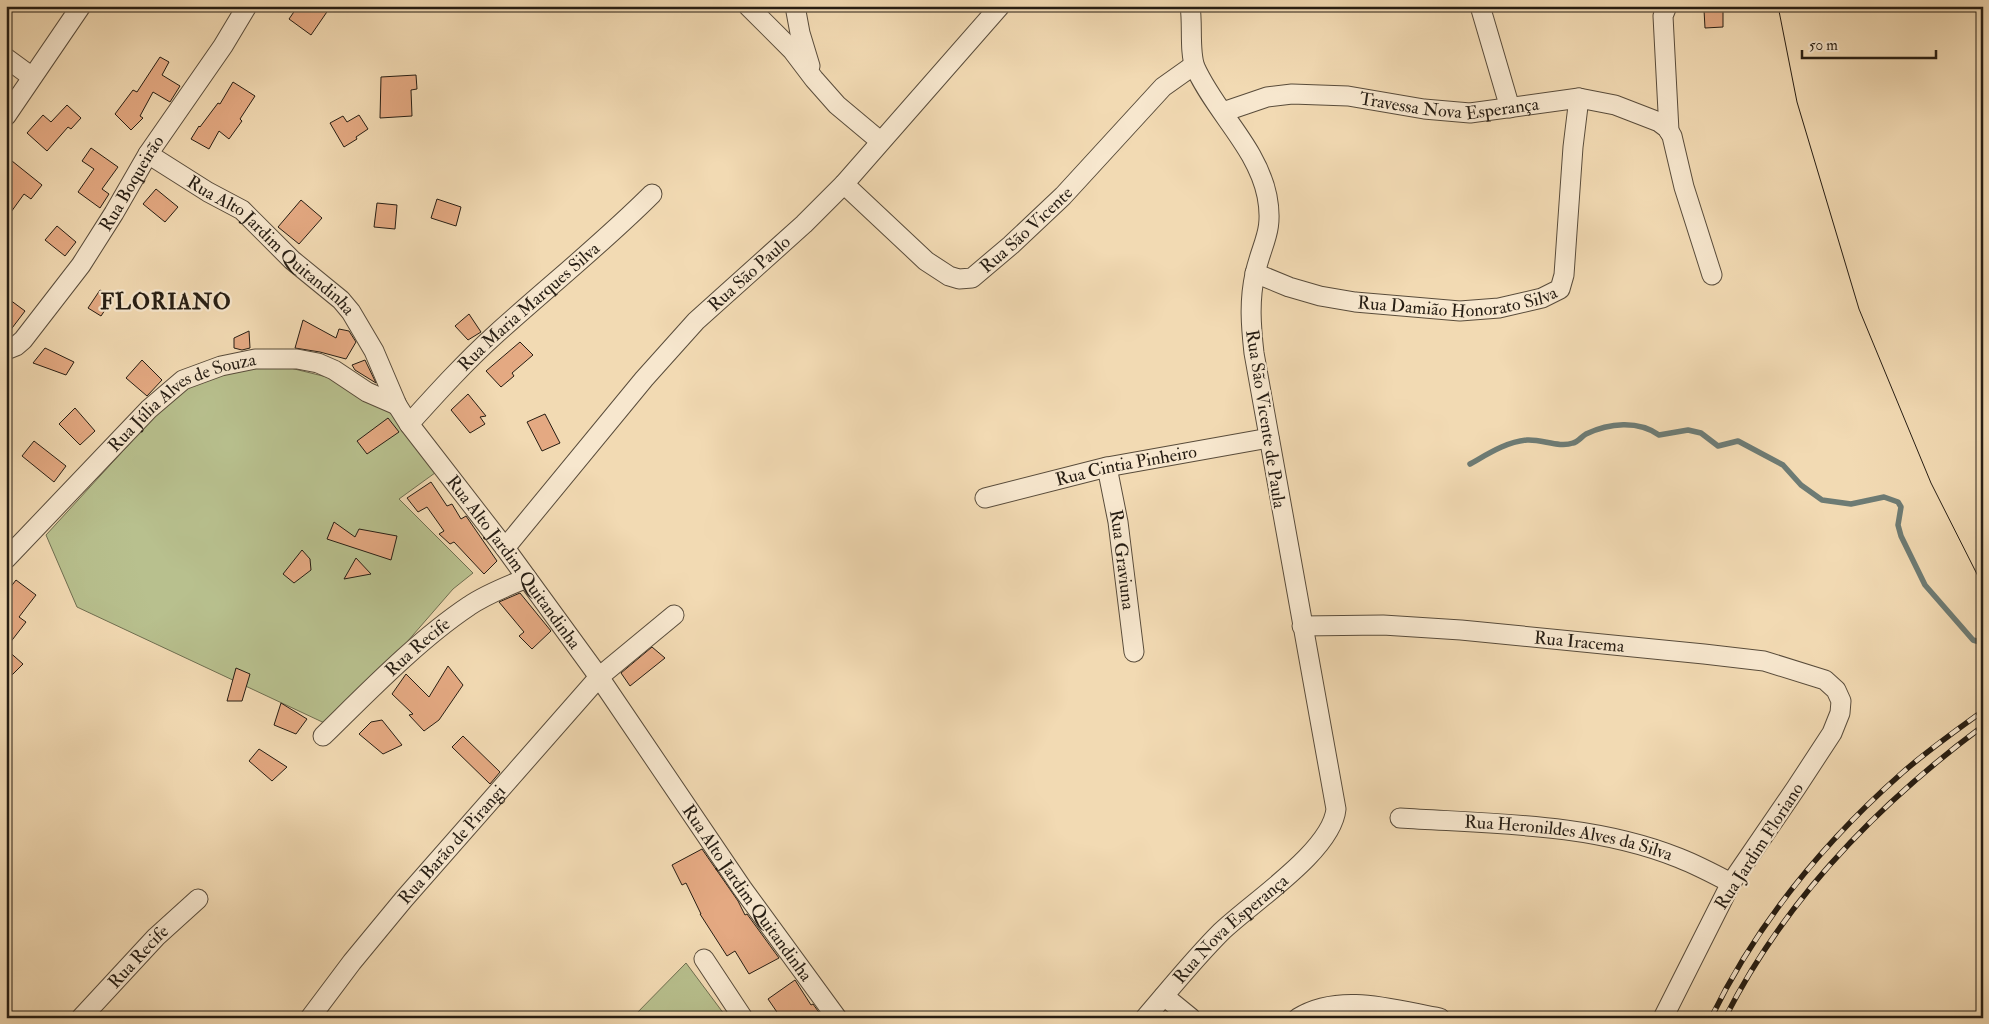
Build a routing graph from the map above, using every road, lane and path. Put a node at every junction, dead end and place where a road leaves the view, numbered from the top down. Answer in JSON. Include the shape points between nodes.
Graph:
{"nodes":[{"id":1,"x":81,"y":6,"type":"edge"},
{"id":2,"x":247,"y":6,"type":"edge"},
{"id":3,"x":748,"y":6,"type":"edge"},
{"id":4,"x":795,"y":6,"type":"edge"},
{"id":5,"x":1000,"y":6,"type":"edge"},
{"id":6,"x":1190,"y":6,"type":"edge"},
{"id":7,"x":1480,"y":6,"type":"edge"},
{"id":8,"x":1667,"y":6,"type":"edge"},
{"id":9,"x":6,"y":58,"type":"edge"},
{"id":10,"x":1194,"y":64,"type":"junction"},
{"id":11,"x":32,"y":77,"type":"junction"},
{"id":12,"x":814,"y":79,"type":"junction"},
{"id":13,"x":1579,"y":98,"type":"junction"},
{"id":14,"x":1510,"y":108,"type":"junction"},
{"id":15,"x":1223,"y":112,"type":"junction"},
{"id":16,"x":6,"y":116,"type":"edge"},
{"id":17,"x":1669,"y":131,"type":"junction"},
{"id":18,"x":880,"y":141,"type":"junction"},
{"id":19,"x":148,"y":154,"type":"junction"},
{"id":20,"x":844,"y":184,"type":"junction"},
{"id":21,"x":652,"y":194,"type":"dead end"},
{"id":22,"x":1255,"y":272,"type":"junction"},
{"id":23,"x":1712,"y":274,"type":"dead end"},
{"id":24,"x":6,"y":350,"type":"edge"},
{"id":25,"x":397,"y":405,"type":"junction"},
{"id":26,"x":409,"y":424,"type":"junction"},
{"id":27,"x":1269,"y":438,"type":"junction"},
{"id":28,"x":1107,"y":467,"type":"junction"},
{"id":29,"x":985,"y":498,"type":"dead end"},
{"id":30,"x":505,"y":548,"type":"junction"},
{"id":31,"x":6,"y":559,"type":"edge"},
{"id":32,"x":528,"y":578,"type":"junction"},
{"id":33,"x":674,"y":615,"type":"dead end"},
{"id":34,"x":1302,"y":626,"type":"junction"},
{"id":35,"x":1134,"y":652,"type":"dead end"},
{"id":36,"x":599,"y":677,"type":"junction"},
{"id":37,"x":1841,"y":702,"type":"joint"},
{"id":38,"x":323,"y":736,"type":"dead end"},
{"id":39,"x":1400,"y":818,"type":"dead end"},
{"id":40,"x":1320,"y":845,"type":"joint"},
{"id":41,"x":1731,"y":883,"type":"junction"},
{"id":42,"x":198,"y":899,"type":"dead end"},
{"id":43,"x":704,"y":959,"type":"dead end"},
{"id":44,"x":1164,"y":996,"type":"junction"},
{"id":45,"x":81,"y":1018,"type":"edge"},
{"id":46,"x":310,"y":1018,"type":"edge"},
{"id":47,"x":743,"y":1018,"type":"edge"},
{"id":48,"x":837,"y":1018,"type":"edge"},
{"id":49,"x":1145,"y":1018,"type":"edge"},
{"id":50,"x":1192,"y":1018,"type":"edge"},
{"id":51,"x":1298,"y":1018,"type":"edge"},
{"id":52,"x":1440,"y":1018,"type":"edge"},
{"id":53,"x":1663,"y":1018,"type":"edge"}],
"edges":[{"from":1,"to":11,"type":"street"},
{"from":2,"to":19,"type":"street","name":"Rua Boqueirão"},
{"from":3,"to":12,"type":"street","via":[[792,50]]},
{"from":4,"to":12,"type":"street"},
{"from":5,"to":18,"type":"street","name":"Rua São Paulo"},
{"from":6,"to":10,"type":"street","name":"Rua São Vicente de Paula"},
{"from":7,"to":14,"type":"street"},
{"from":8,"to":17,"type":"street","via":[[1663,16]]},
{"from":9,"to":11,"type":"street"},
{"from":10,"to":15,"type":"street","name":"Rua São Vicente de Paula"},
{"from":10,"to":20,"type":"street","name":"Rua São Vicente","via":[[1163,88],[1063,196],[972,278],[959,279],[938,270]]},
{"from":11,"to":16,"type":"street"},
{"from":12,"to":18,"type":"street","via":[[837,105]]},
{"from":13,"to":14,"type":"street","name":"Travessa Nova Esperança"},
{"from":13,"to":17,"type":"street","name":"Travessa Nova Esperança","via":[[1642,114]]},
{"from":13,"to":22,"type":"street","name":"Rua Damião Honorato Silva","via":[[1564,275],[1560,289],[1554,293],[1480,310],[1402,307],[1320,296]]},
{"from":14,"to":15,"type":"street","name":"Travessa Nova Esperança","via":[[1470,113],[1445,112],[1348,96],[1292,94],[1266,97]]},
{"from":15,"to":22,"type":"street","name":"Rua São Vicente de Paula","via":[[1257,168],[1267,195],[1268,237]]},
{"from":17,"to":23,"type":"street"},
{"from":18,"to":20,"type":"street","name":"Rua São Paulo"},
{"from":19,"to":24,"type":"street","name":"Rua Boqueirão","via":[[81,265],[23,340]]},
{"from":19,"to":25,"type":"street","name":"Rua Alto Jardim Quitandinha","via":[[242,210],[292,260],[341,300],[374,351]]},
{"from":20,"to":30,"type":"street","name":"Rua São Paulo","via":[[696,321]]},
{"from":21,"to":26,"type":"street","name":"Rua Maria Marques Silva","via":[[496,334]]},
{"from":22,"to":27,"type":"street","name":"Rua São Vicente de Paula","via":[[1250,322]]},
{"from":25,"to":26,"type":"street","name":"Rua Alto Jardim Quitandinha"},
{"from":25,"to":31,"type":"street","name":"Rua Júlia Alves de Souza","via":[[367,392],[334,370],[297,359],[255,359],[221,366],[183,380],[143,416]]},
{"from":26,"to":30,"type":"street","name":"Rua Alto Jardim Quitandinha"},
{"from":27,"to":28,"type":"street","name":"Rua Cintia Pinheiro"},
{"from":27,"to":34,"type":"street","name":"Rua São Vicente de Paula"},
{"from":28,"to":29,"type":"street","name":"Rua Cintia Pinheiro"},
{"from":28,"to":35,"type":"street","name":"Rua Graviuna","via":[[1118,522]]},
{"from":30,"to":32,"type":"street","name":"Rua Alto Jardim Quitandinha"},
{"from":32,"to":36,"type":"street","name":"Rua Alto Jardim Quitandinha"},
{"from":32,"to":38,"type":"street","name":"Rua Recife","via":[[470,605],[444,625]]},
{"from":33,"to":36,"type":"street"},
{"from":34,"to":37,"type":"street","name":"Rua Iracema","via":[[1383,625],[1460,630],[1764,661],[1826,680],[1836,690]]},
{"from":34,"to":40,"type":"street","name":"Rua São Vicente de Paula","via":[[1336,809],[1335,818]]},
{"from":36,"to":46,"type":"street","name":"Rua Barão de Pirangi","via":[[404,899]]},
{"from":36,"to":48,"type":"street","name":"Rua Alto Jardim Quitandinha","via":[[742,888]]},
{"from":37,"to":41,"type":"street","name":"Rua Jardim Floriano","via":[[1832,733]]},
{"from":39,"to":41,"type":"street","name":"Rua Heronildes Alves da Silva","via":[[1544,828],[1639,844],[1679,858]]},
{"from":40,"to":44,"type":"street","name":"Rua Nova Esperança","via":[[1220,933]]},
{"from":41,"to":53,"type":"street","name":"Rua Jardim Floriano"},
{"from":42,"to":45,"type":"street","name":"Rua Recife","via":[[156,937]]},
{"from":43,"to":47,"type":"street"},
{"from":44,"to":49,"type":"street","name":"Rua Nova Esperança"},
{"from":44,"to":50,"type":"street"},
{"from":51,"to":52,"type":"street","via":[[1323,1008],[1354,1004]]}]}
